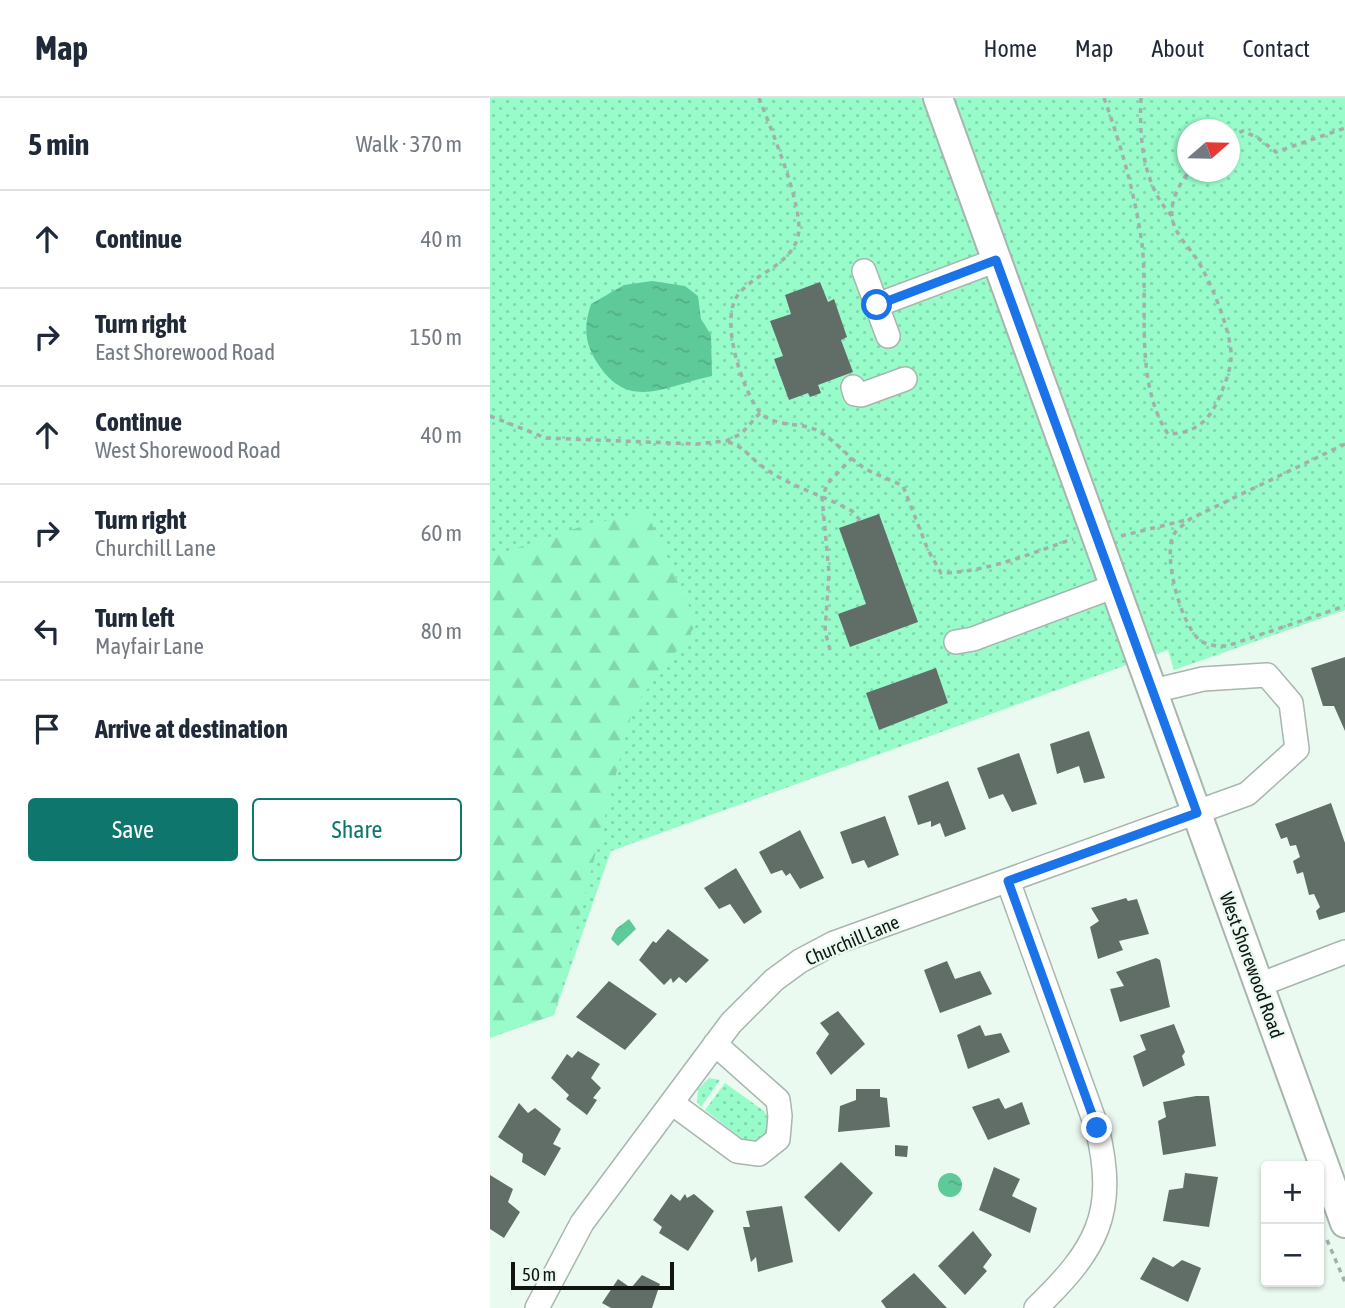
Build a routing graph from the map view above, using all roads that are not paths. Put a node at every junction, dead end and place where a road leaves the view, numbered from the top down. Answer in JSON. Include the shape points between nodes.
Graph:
{"nodes":[{"id":1,"x":938,"y":98,"type":"edge"},
{"id":2,"x":996,"y":260,"type":"junction"},
{"id":3,"x":864,"y":271,"type":"dead end"},
{"id":4,"x":877,"y":305,"type":"junction"},
{"id":5,"x":888,"y":336,"type":"dead end"},
{"id":6,"x":905,"y":379,"type":"dead end"},
{"id":7,"x":853,"y":387,"type":"dead end"},
{"id":8,"x":1115,"y":586,"type":"junction"},
{"id":9,"x":956,"y":642,"type":"dead end"},
{"id":10,"x":1155,"y":698,"type":"junction"},
{"id":11,"x":1197,"y":813,"type":"junction"},
{"id":12,"x":1008,"y":881,"type":"junction"},
{"id":13,"x":1345,"y":951,"type":"edge"},
{"id":14,"x":1259,"y":985,"type":"junction"},
{"id":15,"x":715,"y":1044,"type":"junction"},
{"id":16,"x":672,"y":1103,"type":"junction"},
{"id":17,"x":1334,"y":1226,"type":"edge"},
{"id":18,"x":537,"y":1308,"type":"edge"},
{"id":19,"x":1036,"y":1308,"type":"edge"}],
"edges":[{"from":1,"to":2,"type":"main road","name":"West Shorewood Road"},
{"from":2,"to":4,"type":"street"},
{"from":2,"to":8,"type":"main road","name":"West Shorewood Road"},
{"from":3,"to":4,"type":"street"},
{"from":4,"to":5,"type":"street"},
{"from":6,"to":7,"type":"street","via":[[861,396]]},
{"from":8,"to":9,"type":"street"},
{"from":8,"to":10,"type":"main road","name":"West Shorewood Road"},
{"from":10,"to":11,"type":"main road","name":"West Shorewood Road"},
{"from":10,"to":11,"type":"street","name":"Churchill Lane","via":[[1203,680],[1267,675],[1292,703],[1297,749],[1247,794]]},
{"from":11,"to":12,"type":"street","name":"Churchill Lane"},
{"from":11,"to":14,"type":"main road","name":"West Shorewood Road"},
{"from":12,"to":15,"type":"street","name":"Churchill Lane","via":[[834,943],[800,961],[747,1006]]},
{"from":12,"to":19,"type":"street","via":[[1105,1161],[1104,1195],[1087,1254]]},
{"from":13,"to":14,"type":"street"},
{"from":14,"to":17,"type":"main road","name":"West Shorewood Road"},
{"from":15,"to":16,"type":"street","name":"Churchill Lane"},
{"from":15,"to":16,"type":"street","via":[[778,1100],[778,1139],[759,1154],[737,1151]]},
{"from":16,"to":18,"type":"street","name":"Churchill Lane","via":[[582,1223]]}]}
